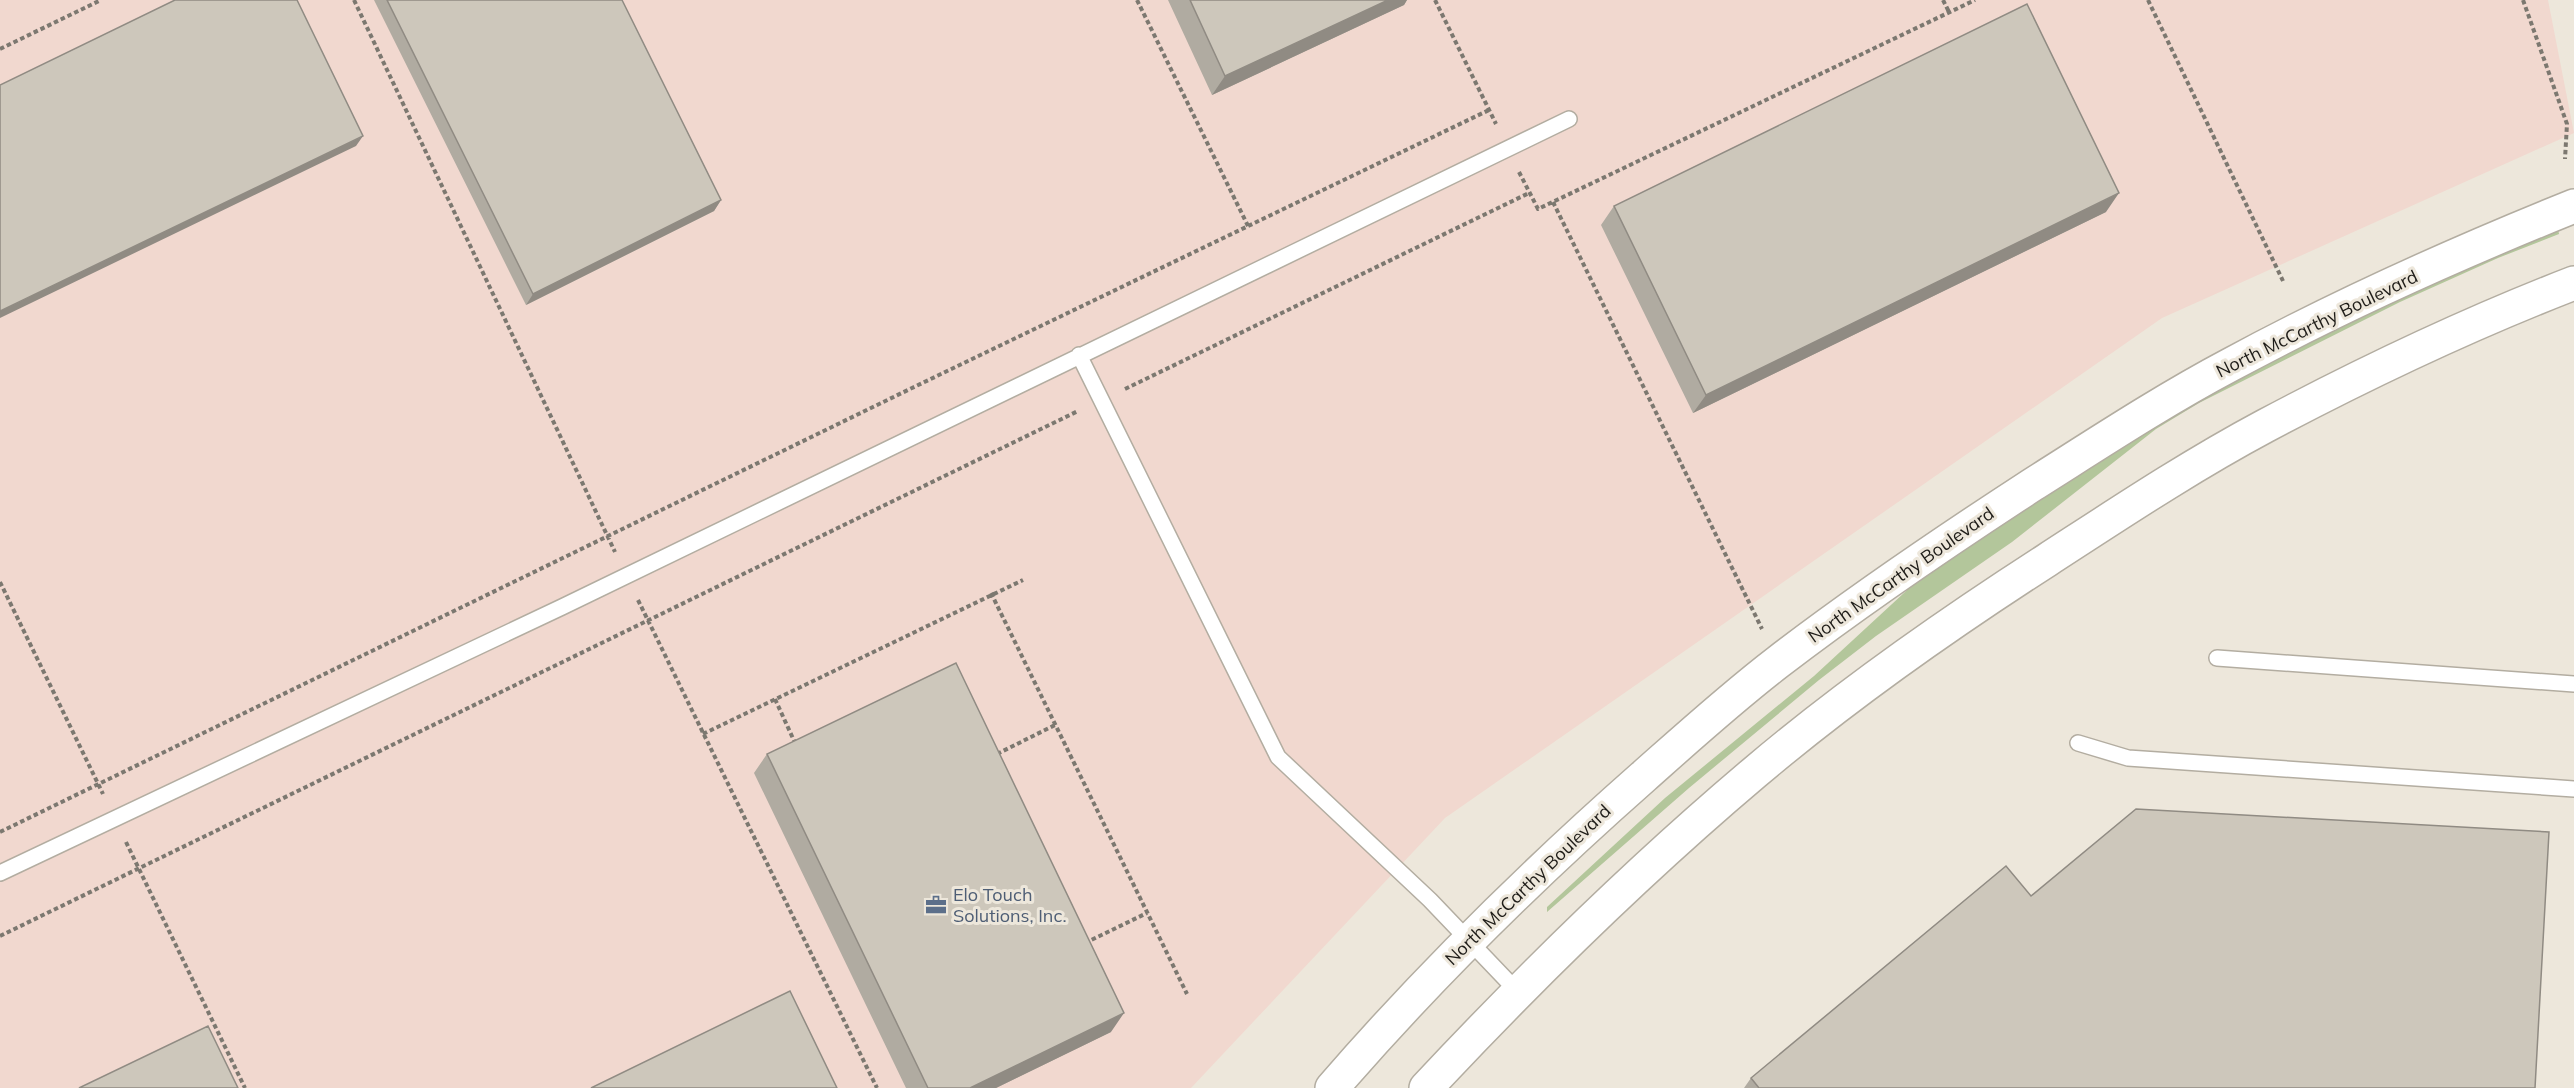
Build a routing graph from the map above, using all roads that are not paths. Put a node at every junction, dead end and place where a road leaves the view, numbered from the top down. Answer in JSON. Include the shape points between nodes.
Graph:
{"nodes":[{"id":1,"x":1569,"y":119,"type":"dead end"},
{"id":2,"x":2574,"y":206,"type":"edge"},
{"id":3,"x":2574,"y":283,"type":"edge"},
{"id":4,"x":1079,"y":355,"type":"junction"},
{"id":5,"x":2217,"y":658,"type":"dead end"},
{"id":6,"x":2574,"y":684,"type":"edge"},
{"id":7,"x":2078,"y":743,"type":"dead end"},
{"id":8,"x":2574,"y":789,"type":"edge"},
{"id":9,"x":0,"y":873,"type":"edge"},
{"id":10,"x":1468,"y":940,"type":"junction"},
{"id":11,"x":1517,"y":991,"type":"junction"},
{"id":12,"x":1332,"y":1088,"type":"edge"},
{"id":13,"x":1426,"y":1088,"type":"edge"}],
"edges":[{"from":1,"to":4,"type":"lane"},
{"from":2,"to":10,"type":"main road","name":"North McCarthy Boulevard","via":[[2368,296],[2229,366],[1962,530],[1778,662],[1710,717]]},
{"from":3,"to":11,"type":"main road","via":[[2398,359],[2262,428],[2129,506],[2001,589],[1888,668],[1755,772]]},
{"from":4,"to":9,"type":"lane"},
{"from":4,"to":10,"type":"lane","via":[[1278,757]]},
{"from":5,"to":6,"type":"lane"},
{"from":7,"to":8,"type":"lane","via":[[2128,758]]},
{"from":10,"to":11,"type":"lane"},
{"from":10,"to":12,"type":"main road","name":"North McCarthy Boulevard"},
{"from":11,"to":13,"type":"main road"}]}
